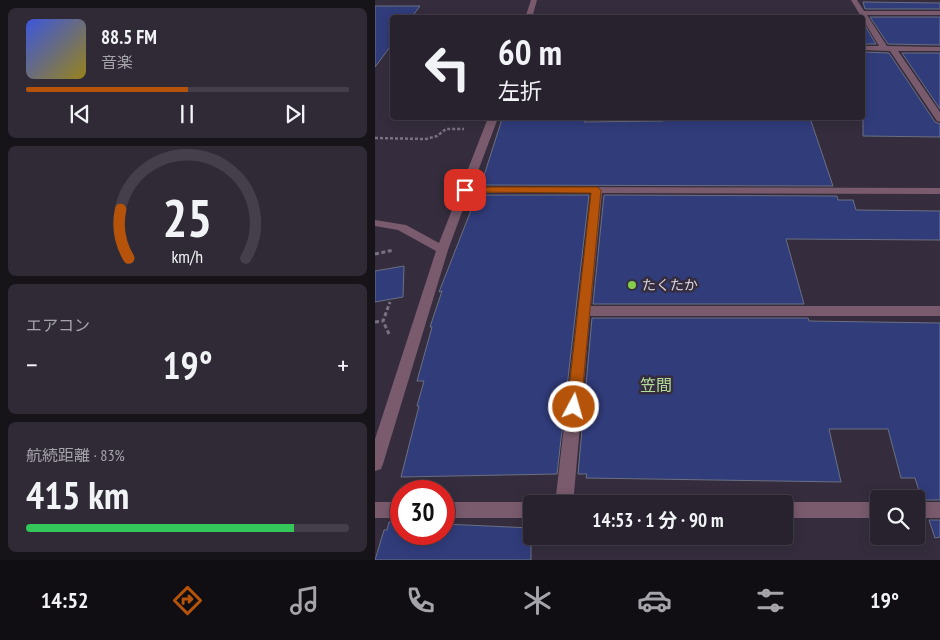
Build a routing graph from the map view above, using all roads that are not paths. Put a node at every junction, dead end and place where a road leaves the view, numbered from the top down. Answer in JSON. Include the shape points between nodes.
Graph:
{"nodes":[{"id":1,"x":534,"y":0,"type":"edge"},
{"id":2,"x":854,"y":0,"type":"edge"},
{"id":3,"x":864,"y":13,"type":"junction"},
{"id":4,"x":940,"y":13,"type":"edge"},
{"id":5,"x":529,"y":15,"type":"edge"},
{"id":6,"x":865,"y":48,"type":"edge"},
{"id":7,"x":884,"y":48,"type":"junction"},
{"id":8,"x":893,"y":49,"type":"junction"},
{"id":9,"x":940,"y":49,"type":"edge"},
{"id":10,"x":940,"y":119,"type":"edge"},
{"id":11,"x":492,"y":120,"type":"edge"},
{"id":12,"x":465,"y":190,"type":"junction"},
{"id":13,"x":597,"y":190,"type":"junction"},
{"id":14,"x":940,"y":192,"type":"edge"},
{"id":15,"x":375,"y":223,"type":"edge"},
{"id":16,"x":442,"y":250,"type":"junction"},
{"id":17,"x":584,"y":311,"type":"junction"},
{"id":18,"x":940,"y":311,"type":"edge"},
{"id":19,"x":375,"y":464,"type":"edge"},
{"id":20,"x":565,"y":495,"type":"edge"},
{"id":21,"x":375,"y":510,"type":"edge"},
{"id":22,"x":390,"y":510,"type":"edge"},
{"id":23,"x":455,"y":510,"type":"edge"},
{"id":24,"x":523,"y":510,"type":"edge"},
{"id":25,"x":793,"y":510,"type":"edge"},
{"id":26,"x":870,"y":510,"type":"edge"},
{"id":27,"x":925,"y":510,"type":"edge"},
{"id":28,"x":940,"y":510,"type":"edge"}],
"edges":[{"from":1,"to":5,"type":"street"},
{"from":2,"to":3,"type":"street"},
{"from":3,"to":4,"type":"street"},
{"from":3,"to":7,"type":"street"},
{"from":6,"to":7,"type":"street"},
{"from":7,"to":8,"type":"street"},
{"from":8,"to":9,"type":"street"},
{"from":8,"to":10,"type":"street"},
{"from":11,"to":12,"type":"street"},
{"from":12,"to":13,"type":"street"},
{"from":12,"to":16,"type":"street"},
{"from":13,"to":14,"type":"street"},
{"from":13,"to":17,"type":"street"},
{"from":15,"to":16,"type":"street","via":[[411,231]]},
{"from":16,"to":19,"type":"street"},
{"from":17,"to":18,"type":"street"},
{"from":17,"to":20,"type":"street"},
{"from":21,"to":22,"type":"street"},
{"from":23,"to":24,"type":"street"},
{"from":25,"to":26,"type":"street"},
{"from":27,"to":28,"type":"street"}]}
